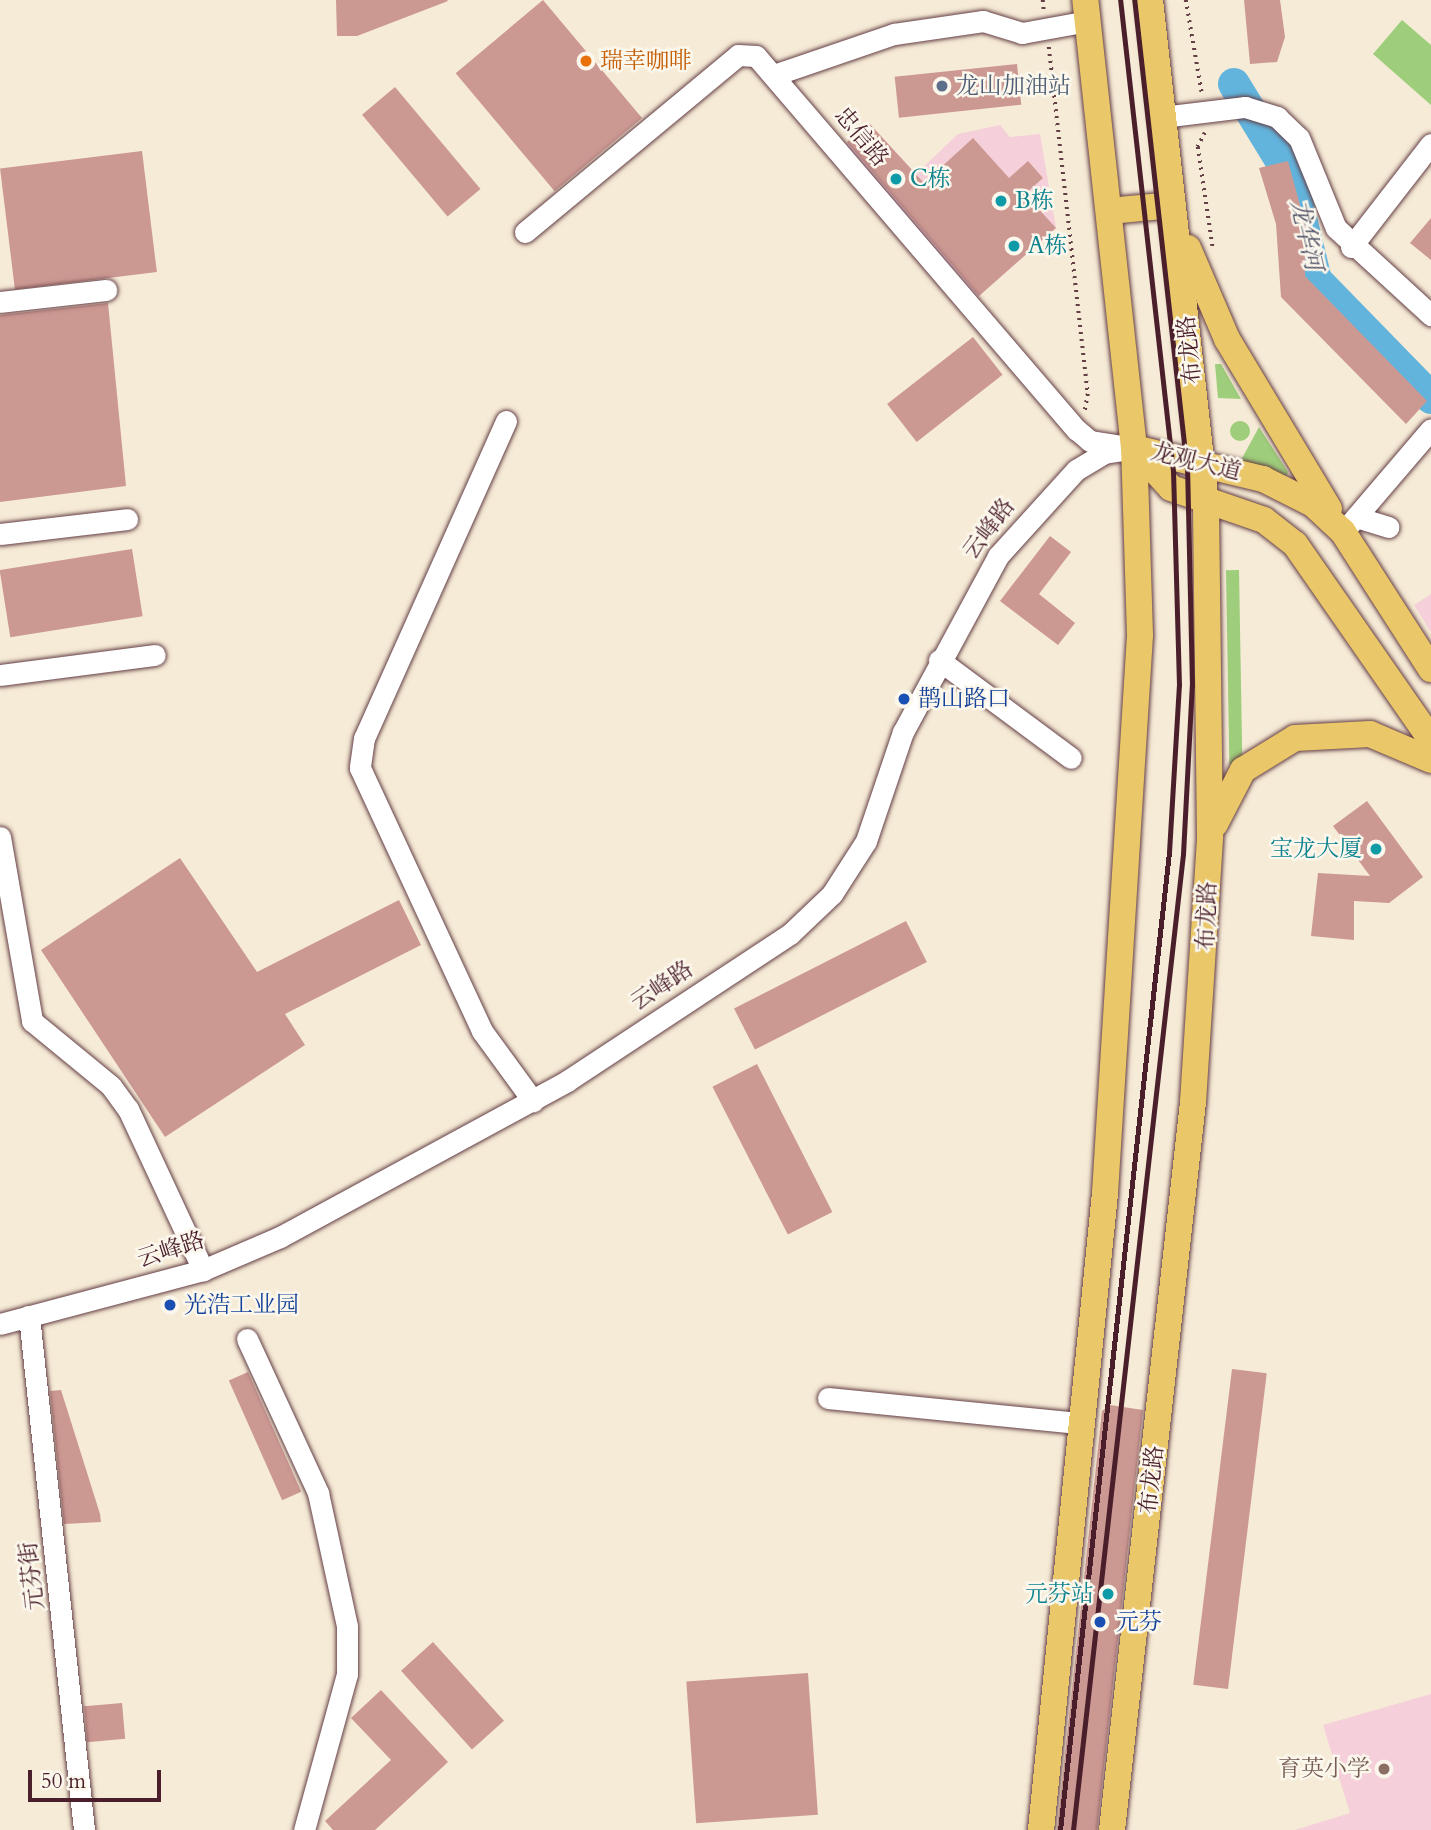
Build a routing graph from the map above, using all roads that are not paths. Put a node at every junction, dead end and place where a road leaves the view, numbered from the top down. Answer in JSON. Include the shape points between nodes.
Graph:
{"nodes":[{"id":1,"x":1150,"y":0,"type":"edge"},
{"id":2,"x":1086,"y":11,"type":"edge"},
{"id":3,"x":774,"y":75,"type":"junction"},
{"id":4,"x":1162,"y":117,"type":"junction"},
{"id":5,"x":1431,"y":144,"type":"edge"},
{"id":6,"x":1173,"y":205,"type":"junction"},
{"id":7,"x":1109,"y":211,"type":"junction"},
{"id":8,"x":525,"y":232,"type":"dead end"},
{"id":9,"x":1351,"y":247,"type":"junction"},
{"id":10,"x":106,"y":290,"type":"dead end"},
{"id":11,"x":0,"y":302,"type":"edge"},
{"id":12,"x":1431,"y":315,"type":"edge"},
{"id":13,"x":506,"y":421,"type":"dead end"},
{"id":14,"x":1431,"y":429,"type":"edge"},
{"id":15,"x":1134,"y":448,"type":"junction"},
{"id":16,"x":1202,"y":463,"type":"junction"},
{"id":17,"x":1206,"y":504,"type":"junction"},
{"id":18,"x":127,"y":519,"type":"dead end"},
{"id":19,"x":1349,"y":524,"type":"junction"},
{"id":20,"x":1389,"y":527,"type":"dead end"},
{"id":21,"x":0,"y":534,"type":"edge"},
{"id":22,"x":155,"y":655,"type":"dead end"},
{"id":23,"x":939,"y":660,"type":"junction"},
{"id":24,"x":1431,"y":669,"type":"edge"},
{"id":25,"x":0,"y":675,"type":"edge"},
{"id":26,"x":1431,"y":740,"type":"edge"},
{"id":27,"x":1071,"y":758,"type":"dead end"},
{"id":28,"x":1431,"y":760,"type":"edge"},
{"id":29,"x":1210,"y":835,"type":"junction"},
{"id":30,"x":0,"y":837,"type":"edge"},
{"id":31,"x":533,"y":1101,"type":"junction"},
{"id":32,"x":203,"y":1270,"type":"junction"},
{"id":33,"x":29,"y":1316,"type":"junction"},
{"id":34,"x":0,"y":1324,"type":"edge"},
{"id":35,"x":247,"y":1339,"type":"dead end"},
{"id":36,"x":828,"y":1398,"type":"dead end"},
{"id":37,"x":1078,"y":1423,"type":"junction"},
{"id":38,"x":84,"y":1830,"type":"edge"},
{"id":39,"x":304,"y":1830,"type":"edge"},
{"id":40,"x":1041,"y":1830,"type":"edge"},
{"id":41,"x":1112,"y":1830,"type":"edge"}],
"edges":[{"from":1,"to":4,"type":"main road","name":"布龙路"},
{"from":2,"to":3,"type":"street","via":[[1021,33],[983,21],[894,34]]},
{"from":2,"to":7,"type":"main road"},
{"from":3,"to":8,"type":"street","name":"忠信路","via":[[756,56],[738,55]]},
{"from":3,"to":15,"type":"street","name":"忠信路","via":[[1077,430],[1090,441]]},
{"from":4,"to":6,"type":"main road","name":"布龙路"},
{"from":4,"to":9,"type":"street","via":[[1212,103],[1261,110],[1294,132],[1329,215]]},
{"from":5,"to":9,"type":"street"},
{"from":6,"to":7,"type":"main road"},
{"from":6,"to":16,"type":"main road","name":"布龙路"},
{"from":6,"to":19,"type":"main road","via":[[1227,338]]},
{"from":7,"to":15,"type":"main road"},
{"from":9,"to":12,"type":"street"},
{"from":10,"to":11,"type":"street"},
{"from":13,"to":31,"type":"street","via":[[364,738],[360,768],[482,1031]]},
{"from":14,"to":19,"type":"street"},
{"from":15,"to":16,"type":"main road","name":"龙观大道"},
{"from":15,"to":17,"type":"main road","name":"龙观大道","via":[[1159,480]]},
{"from":15,"to":23,"type":"street","name":"云峰路","via":[[1090,459],[1024,522]]},
{"from":15,"to":37,"type":"main road","via":[[1140,635],[1134,759],[1105,1194]]},
{"from":16,"to":17,"type":"main road","name":"布龙路"},
{"from":16,"to":19,"type":"main road","name":"龙观大道","via":[[1296,493]]},
{"from":17,"to":26,"type":"main road","name":"龙观大道","via":[[1264,520],[1295,544]]},
{"from":17,"to":29,"type":"main road","name":"布龙路"},
{"from":18,"to":21,"type":"street"},
{"from":19,"to":20,"type":"street"},
{"from":19,"to":24,"type":"main road","name":"龙观大道"},
{"from":22,"to":25,"type":"street"},
{"from":23,"to":27,"type":"street"},
{"from":23,"to":31,"type":"street","name":"云峰路","via":[[903,732],[866,841],[812,916]]},
{"from":28,"to":29,"type":"main road","via":[[1387,738],[1352,732],[1281,743],[1243,770]]},
{"from":29,"to":41,"type":"main road","name":"布龙路","via":[[1193,1102]]},
{"from":30,"to":32,"type":"street","via":[[32,1021],[111,1086],[128,1109]]},
{"from":31,"to":32,"type":"street","name":"云峰路","via":[[280,1237]]},
{"from":32,"to":33,"type":"street","name":"云峰路"},
{"from":33,"to":34,"type":"street","name":"云峰路"},
{"from":33,"to":38,"type":"street","name":"元芬街"},
{"from":35,"to":39,"type":"street","via":[[318,1493],[347,1626],[347,1674]]},
{"from":36,"to":37,"type":"street"},
{"from":37,"to":40,"type":"main road"}]}
